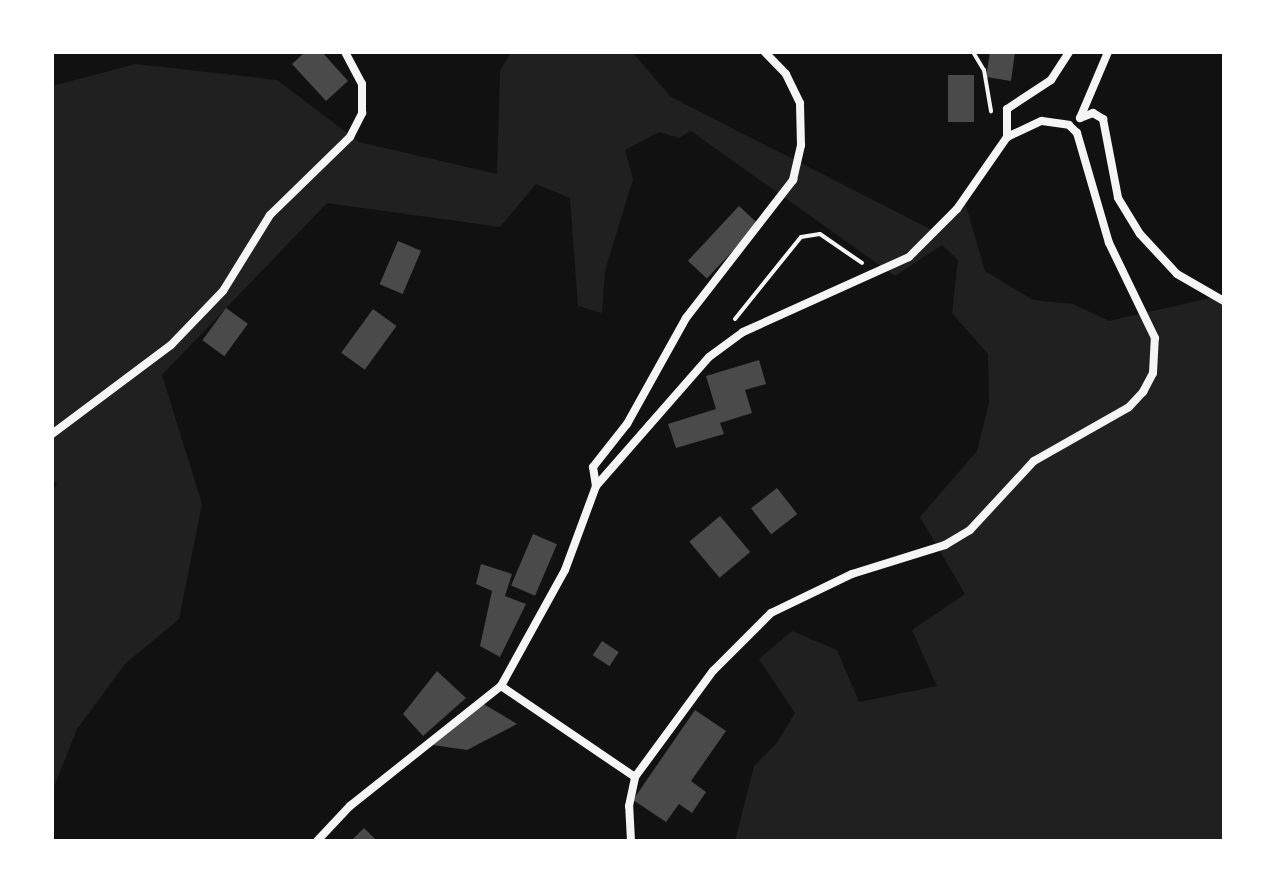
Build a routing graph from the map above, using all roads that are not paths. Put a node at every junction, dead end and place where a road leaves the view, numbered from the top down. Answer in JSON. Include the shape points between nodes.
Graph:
{"nodes":[{"id":1,"x":345,"y":52,"type":"edge"},
{"id":2,"x":765,"y":52,"type":"edge"},
{"id":3,"x":1069,"y":52,"type":"edge"},
{"id":4,"x":1108,"y":52,"type":"edge"},
{"id":5,"x":1080,"y":118,"type":"junction"},
{"id":6,"x":1069,"y":125,"type":"junction"},
{"id":7,"x":1007,"y":137,"type":"junction"},
{"id":8,"x":1224,"y":301,"type":"edge"},
{"id":9,"x":52,"y":434,"type":"edge"},
{"id":10,"x":596,"y":486,"type":"junction"},
{"id":11,"x":501,"y":686,"type":"junction"},
{"id":12,"x":635,"y":777,"type":"junction"},
{"id":13,"x":317,"y":841,"type":"edge"},
{"id":14,"x":631,"y":841,"type":"edge"}],
"edges":[{"from":1,"to":9,"type":"street","via":[[362,84],[362,113],[350,137],[270,215],[223,291],[171,345]]},
{"from":2,"to":10,"type":"street","via":[[786,74],[800,103],[801,145],[793,180],[686,318],[627,424],[593,467]]},
{"from":3,"to":7,"type":"street","via":[[1051,80],[1007,109]]},
{"from":4,"to":5,"type":"street"},
{"from":5,"to":6,"type":"street"},
{"from":5,"to":8,"type":"street","via":[[1093,113],[1103,119],[1118,198],[1140,234],[1177,274]]},
{"from":6,"to":7,"type":"street","via":[[1042,121]]},
{"from":6,"to":12,"type":"street","via":[[1077,133],[1109,243],[1155,338],[1153,373],[1143,392],[1129,407],[1034,461],[970,530],[945,545],[852,574],[771,613],[713,671]]},
{"from":7,"to":10,"type":"street","via":[[934,235],[909,257],[743,332],[709,357]]},
{"from":10,"to":11,"type":"street","via":[[565,570]]},
{"from":11,"to":12,"type":"street"},
{"from":11,"to":13,"type":"street","via":[[350,806]]},
{"from":12,"to":14,"type":"street","via":[[629,806]]}]}
